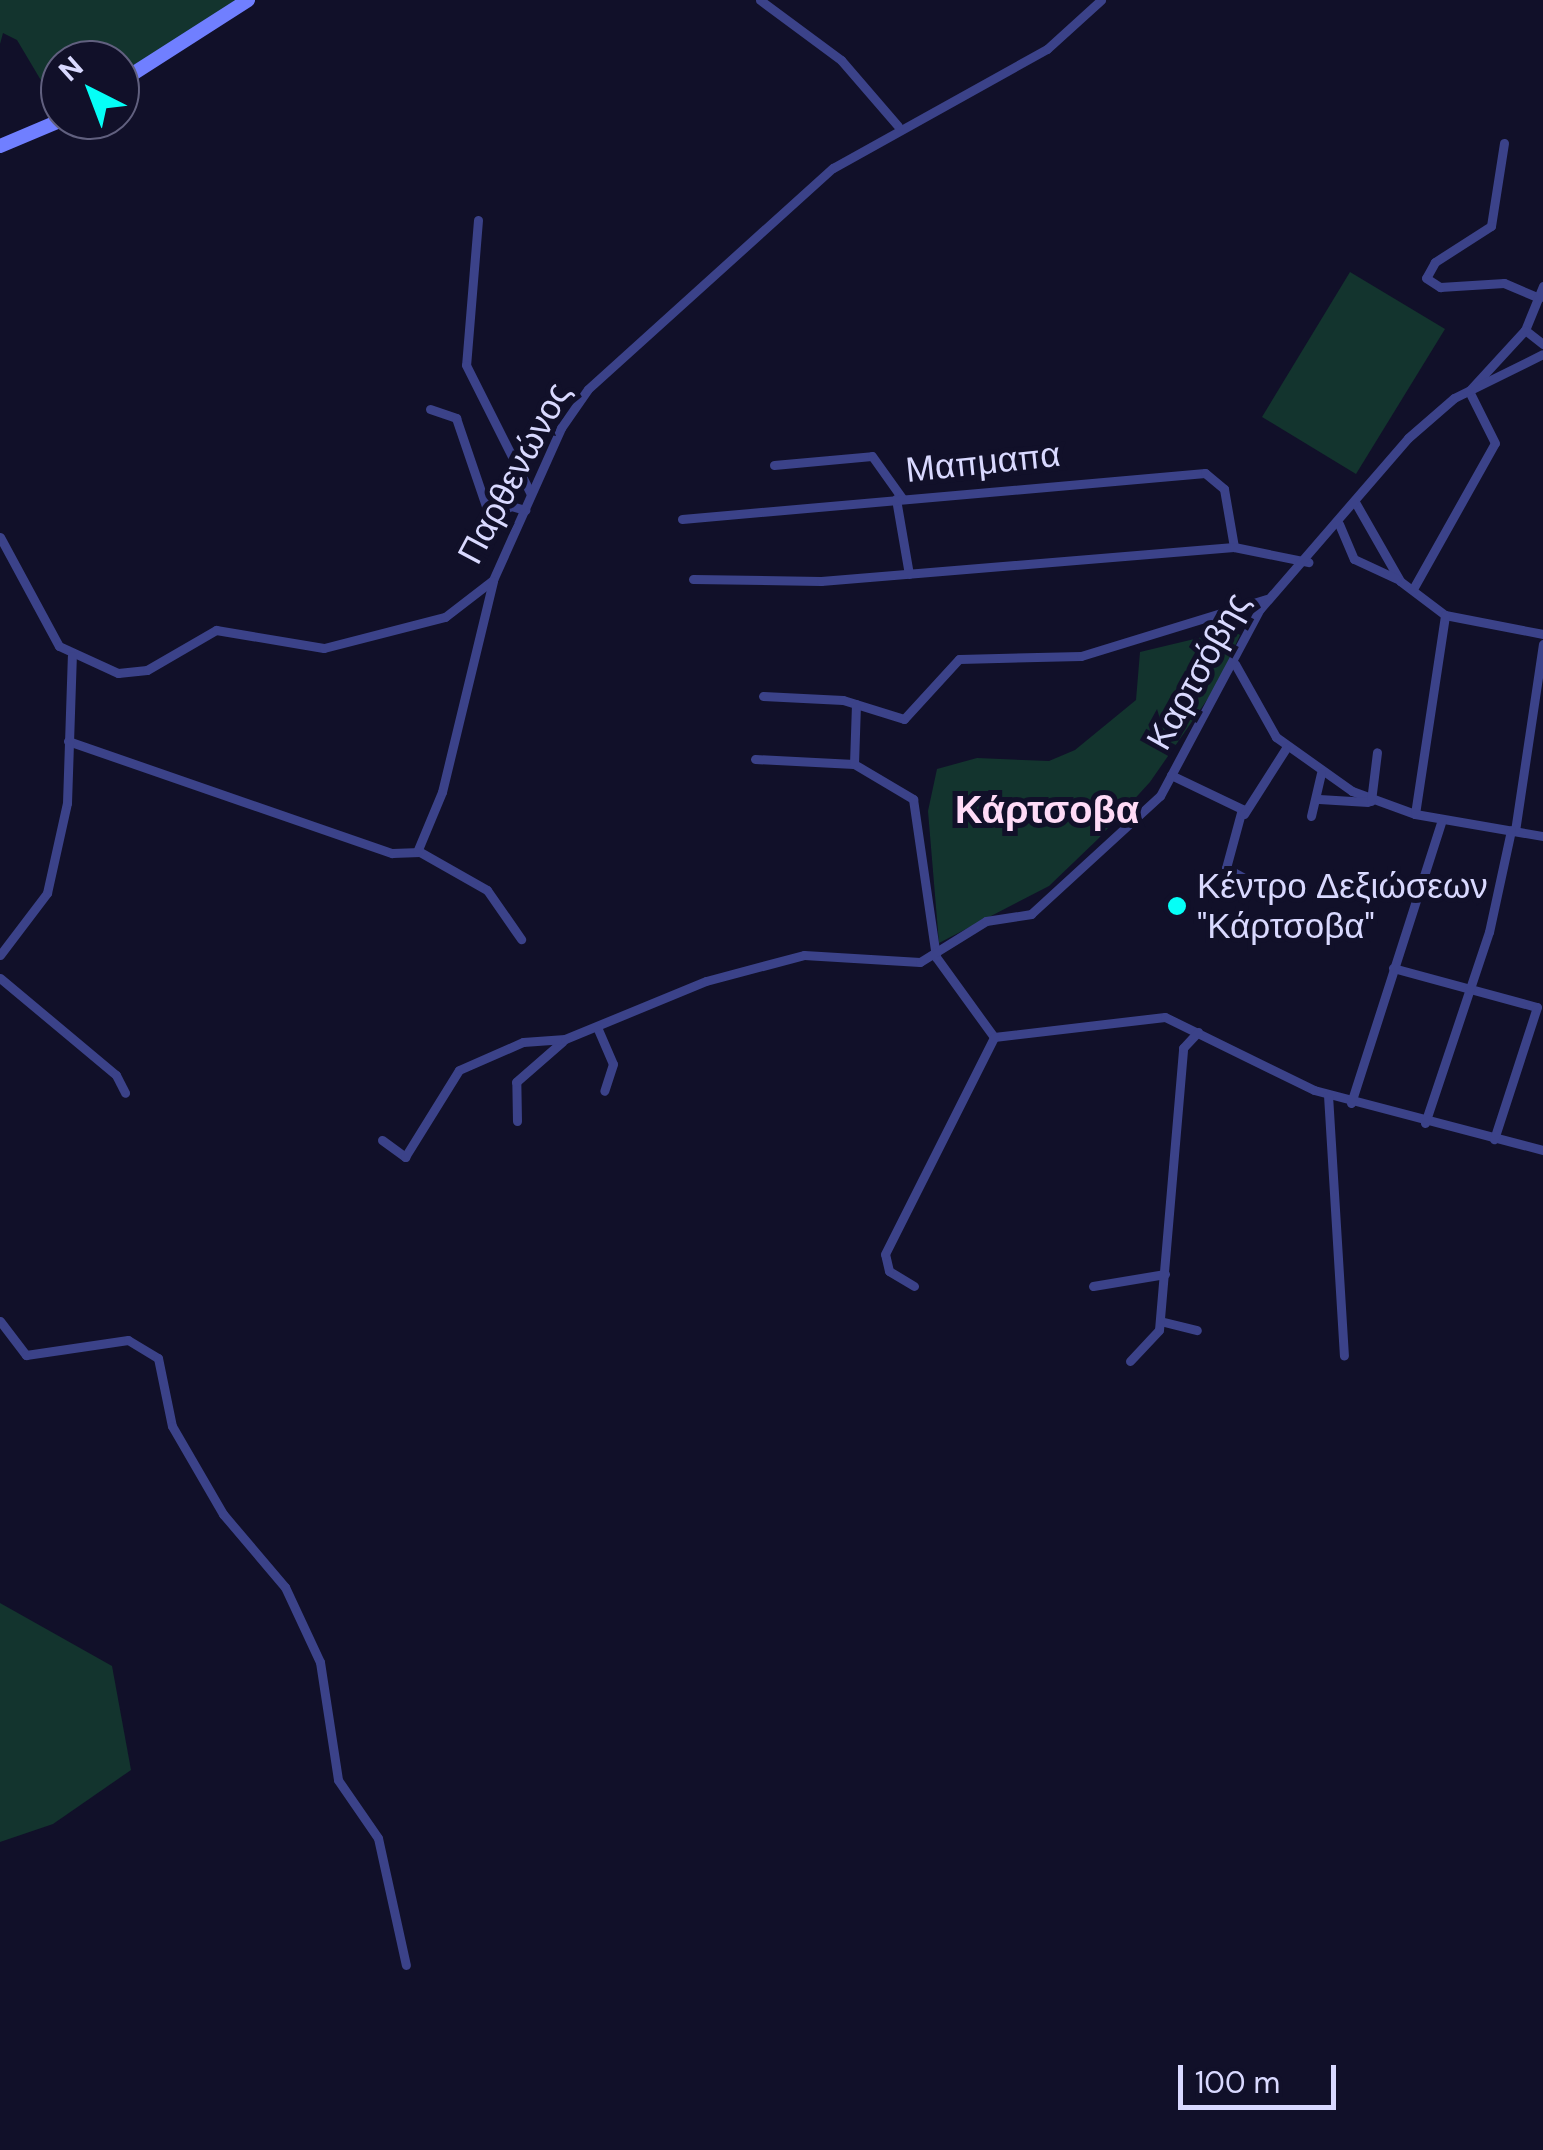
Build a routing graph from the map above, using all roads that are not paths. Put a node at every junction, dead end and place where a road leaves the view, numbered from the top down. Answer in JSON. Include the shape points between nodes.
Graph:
{"nodes":[{"id":1,"x":248,"y":0,"type":"edge"},
{"id":2,"x":760,"y":0,"type":"edge"},
{"id":3,"x":1101,"y":0,"type":"edge"},
{"id":4,"x":140,"y":69,"type":"edge"},
{"id":5,"x":898,"y":126,"type":"junction"},
{"id":6,"x":40,"y":129,"type":"edge"},
{"id":7,"x":1504,"y":143,"type":"dead end"},
{"id":8,"x":0,"y":146,"type":"edge"},
{"id":9,"x":478,"y":220,"type":"dead end"},
{"id":10,"x":1543,"y":286,"type":"edge"},
{"id":11,"x":1539,"y":298,"type":"junction"},
{"id":12,"x":1525,"y":330,"type":"junction"},
{"id":13,"x":1543,"y":344,"type":"edge"},
{"id":14,"x":1543,"y":354,"type":"edge"},
{"id":15,"x":1469,"y":391,"type":"junction"},
{"id":16,"x":430,"y":409,"type":"dead end"},
{"id":17,"x":774,"y":465,"type":"dead end"},
{"id":18,"x":532,"y":494,"type":"junction"},
{"id":19,"x":899,"y":498,"type":"junction"},
{"id":20,"x":1354,"y":502,"type":"junction"},
{"id":21,"x":525,"y":510,"type":"junction"},
{"id":22,"x":682,"y":519,"type":"dead end"},
{"id":23,"x":1339,"y":524,"type":"junction"},
{"id":24,"x":0,"y":537,"type":"edge"},
{"id":25,"x":1234,"y":546,"type":"junction"},
{"id":26,"x":1308,"y":562,"type":"junction"},
{"id":27,"x":909,"y":574,"type":"junction"},
{"id":28,"x":694,"y":579,"type":"dead end"},
{"id":29,"x":493,"y":580,"type":"junction"},
{"id":30,"x":1400,"y":580,"type":"junction"},
{"id":31,"x":1413,"y":590,"type":"junction"},
{"id":32,"x":1268,"y":598,"type":"junction"},
{"id":33,"x":1445,"y":615,"type":"junction"},
{"id":34,"x":1543,"y":634,"type":"edge"},
{"id":35,"x":1543,"y":644,"type":"edge"},
{"id":36,"x":72,"y":656,"type":"junction"},
{"id":37,"x":1236,"y":664,"type":"junction"},
{"id":38,"x":763,"y":696,"type":"dead end"},
{"id":39,"x":856,"y":704,"type":"junction"},
{"id":40,"x":1537,"y":722,"type":"edge"},
{"id":41,"x":68,"y":741,"type":"junction"},
{"id":42,"x":1286,"y":748,"type":"junction"},
{"id":43,"x":1376,"y":752,"type":"dead end"},
{"id":44,"x":755,"y":759,"type":"dead end"},
{"id":45,"x":854,"y":764,"type":"junction"},
{"id":46,"x":1321,"y":773,"type":"junction"},
{"id":47,"x":1171,"y":775,"type":"junction"},
{"id":48,"x":1318,"y":799,"type":"junction"},
{"id":49,"x":1371,"y":801,"type":"junction"},
{"id":50,"x":1244,"y":814,"type":"junction"},
{"id":51,"x":1415,"y":814,"type":"junction"},
{"id":52,"x":1312,"y":816,"type":"dead end"},
{"id":53,"x":1442,"y":820,"type":"junction"},
{"id":54,"x":1513,"y":831,"type":"junction"},
{"id":55,"x":1543,"y":836,"type":"edge"},
{"id":56,"x":417,"y":852,"type":"junction"},
{"id":57,"x":1273,"y":894,"type":"dead end"},
{"id":58,"x":520,"y":938,"type":"dead end"},
{"id":59,"x":0,"y":954,"type":"edge"},
{"id":60,"x":936,"y":957,"type":"junction"},
{"id":61,"x":1392,"y":968,"type":"junction"},
{"id":62,"x":0,"y":978,"type":"edge"},
{"id":63,"x":1471,"y":983,"type":"junction"},
{"id":64,"x":597,"y":1027,"type":"junction"},
{"id":65,"x":1198,"y":1032,"type":"junction"},
{"id":66,"x":994,"y":1037,"type":"junction"},
{"id":67,"x":565,"y":1039,"type":"junction"},
{"id":68,"x":604,"y":1091,"type":"dead end"},
{"id":69,"x":125,"y":1093,"type":"dead end"},
{"id":70,"x":1328,"y":1095,"type":"junction"},
{"id":71,"x":1351,"y":1102,"type":"junction"},
{"id":72,"x":518,"y":1121,"type":"dead end"},
{"id":73,"x":1425,"y":1123,"type":"junction"},
{"id":74,"x":1494,"y":1139,"type":"junction"},
{"id":75,"x":382,"y":1140,"type":"dead end"},
{"id":76,"x":1543,"y":1150,"type":"edge"},
{"id":77,"x":1164,"y":1274,"type":"junction"},
{"id":78,"x":914,"y":1286,"type":"dead end"},
{"id":79,"x":1093,"y":1286,"type":"dead end"},
{"id":80,"x":0,"y":1320,"type":"edge"},
{"id":81,"x":1160,"y":1320,"type":"junction"},
{"id":82,"x":1196,"y":1330,"type":"dead end"},
{"id":83,"x":1344,"y":1356,"type":"dead end"},
{"id":84,"x":1130,"y":1361,"type":"dead end"},
{"id":85,"x":406,"y":1965,"type":"dead end"}],
"edges":[{"from":1,"to":4,"type":"street"},
{"from":2,"to":5,"type":"street","via":[[841,60]]},
{"from":3,"to":5,"type":"street","name":"Παρθενώνος","via":[[1047,49]]},
{"from":5,"to":18,"type":"street","name":"Παρθενώνος","via":[[829,170],[588,389]]},
{"from":6,"to":8,"type":"street"},
{"from":7,"to":11,"type":"street","via":[[1492,226],[1435,262],[1426,278],[1440,287],[1504,283]]},
{"from":9,"to":18,"type":"street","via":[[466,365]]},
{"from":10,"to":11,"type":"street"},
{"from":11,"to":12,"type":"street"},
{"from":12,"to":13,"type":"street"},
{"from":12,"to":15,"type":"street"},
{"from":14,"to":15,"type":"street","name":"Καρτσόβης"},
{"from":15,"to":20,"type":"street","name":"Καρτσόβης","via":[[1408,438]]},
{"from":15,"to":31,"type":"street","via":[[1495,443]]},
{"from":16,"to":21,"type":"street","via":[[456,418],[490,518],[515,505]]},
{"from":17,"to":19,"type":"street","via":[[872,456]]},
{"from":18,"to":21,"type":"street","name":"Παρθενώνος"},
{"from":19,"to":22,"type":"street","name":"Μαπμαπα"},
{"from":19,"to":25,"type":"street","name":"Μαπμαπα","via":[[1205,472],[1224,489]]},
{"from":19,"to":27,"type":"street"},
{"from":20,"to":23,"type":"street","name":"Καρτσόβης"},
{"from":20,"to":30,"type":"street"},
{"from":21,"to":29,"type":"street","name":"Παρθενώνος"},
{"from":23,"to":26,"type":"street","name":"Καρτσόβης"},
{"from":23,"to":30,"type":"street","via":[[1359,564]]},
{"from":24,"to":36,"type":"street","via":[[49,634]]},
{"from":25,"to":26,"type":"street"},
{"from":25,"to":27,"type":"street"},
{"from":26,"to":32,"type":"street","name":"Καρτσόβης"},
{"from":27,"to":28,"type":"street"},
{"from":29,"to":36,"type":"street","name":"Παρθενώνος","via":[[436,621],[338,646],[216,630],[140,672]]},
{"from":29,"to":56,"type":"street","via":[[442,792]]},
{"from":30,"to":31,"type":"street"},
{"from":31,"to":33,"type":"street"},
{"from":32,"to":37,"type":"street","name":"Καρτσόβης"},
{"from":32,"to":39,"type":"street","via":[[1082,656],[959,659],[904,719]]},
{"from":33,"to":34,"type":"street"},
{"from":33,"to":51,"type":"street"},
{"from":35,"to":40,"type":"street"},
{"from":36,"to":41,"type":"street"},
{"from":37,"to":42,"type":"street","via":[[1260,717]]},
{"from":37,"to":47,"type":"street","name":"Καρτσόβης"},
{"from":38,"to":39,"type":"street"},
{"from":39,"to":45,"type":"street"},
{"from":40,"to":54,"type":"street"},
{"from":41,"to":56,"type":"street","via":[[392,853]]},
{"from":41,"to":59,"type":"street","via":[[66,803],[44,902]]},
{"from":42,"to":46,"type":"street"},
{"from":42,"to":50,"type":"street"},
{"from":43,"to":49,"type":"street"},
{"from":44,"to":45,"type":"street"},
{"from":45,"to":60,"type":"street","via":[[888,778],[916,806]]},
{"from":46,"to":48,"type":"street"},
{"from":46,"to":49,"type":"street"},
{"from":47,"to":50,"type":"street"},
{"from":47,"to":60,"type":"street","name":"Καρτσόβης","via":[[1137,823],[1040,907],[1014,920],[986,921]]},
{"from":48,"to":49,"type":"street"},
{"from":48,"to":52,"type":"street"},
{"from":49,"to":51,"type":"street"},
{"from":50,"to":57,"type":"street","via":[[1226,868]]},
{"from":51,"to":53,"type":"street"},
{"from":53,"to":54,"type":"street"},
{"from":53,"to":61,"type":"street"},
{"from":54,"to":55,"type":"street"},
{"from":54,"to":63,"type":"street"},
{"from":56,"to":58,"type":"street","via":[[487,890]]},
{"from":60,"to":64,"type":"street","via":[[896,964],[831,951],[804,954],[706,981]]},
{"from":60,"to":66,"type":"street"},
{"from":61,"to":63,"type":"street"},
{"from":61,"to":71,"type":"street"},
{"from":62,"to":69,"type":"street","via":[[116,1075]]},
{"from":63,"to":73,"type":"street"},
{"from":63,"to":74,"type":"street","via":[[1528,998],[1539,1010]]},
{"from":64,"to":67,"type":"street"},
{"from":64,"to":68,"type":"street","via":[[613,1064]]},
{"from":65,"to":66,"type":"street","via":[[1157,1016]]},
{"from":65,"to":70,"type":"street"},
{"from":65,"to":77,"type":"street","via":[[1183,1048]]},
{"from":66,"to":78,"type":"street","via":[[886,1254],[889,1271]]},
{"from":67,"to":72,"type":"street","via":[[516,1082]]},
{"from":67,"to":75,"type":"street","via":[[522,1042],[464,1067],[405,1157]]},
{"from":70,"to":71,"type":"street"},
{"from":70,"to":83,"type":"street"},
{"from":71,"to":73,"type":"street"},
{"from":73,"to":74,"type":"street"},
{"from":74,"to":76,"type":"street"},
{"from":77,"to":79,"type":"street"},
{"from":77,"to":81,"type":"street"},
{"from":80,"to":85,"type":"street","via":[[26,1355],[128,1340],[158,1358],[184,1447],[223,1514],[285,1586],[320,1662],[338,1780],[378,1838]]},
{"from":81,"to":82,"type":"street"},
{"from":81,"to":84,"type":"street","via":[[1152,1346]]}]}
